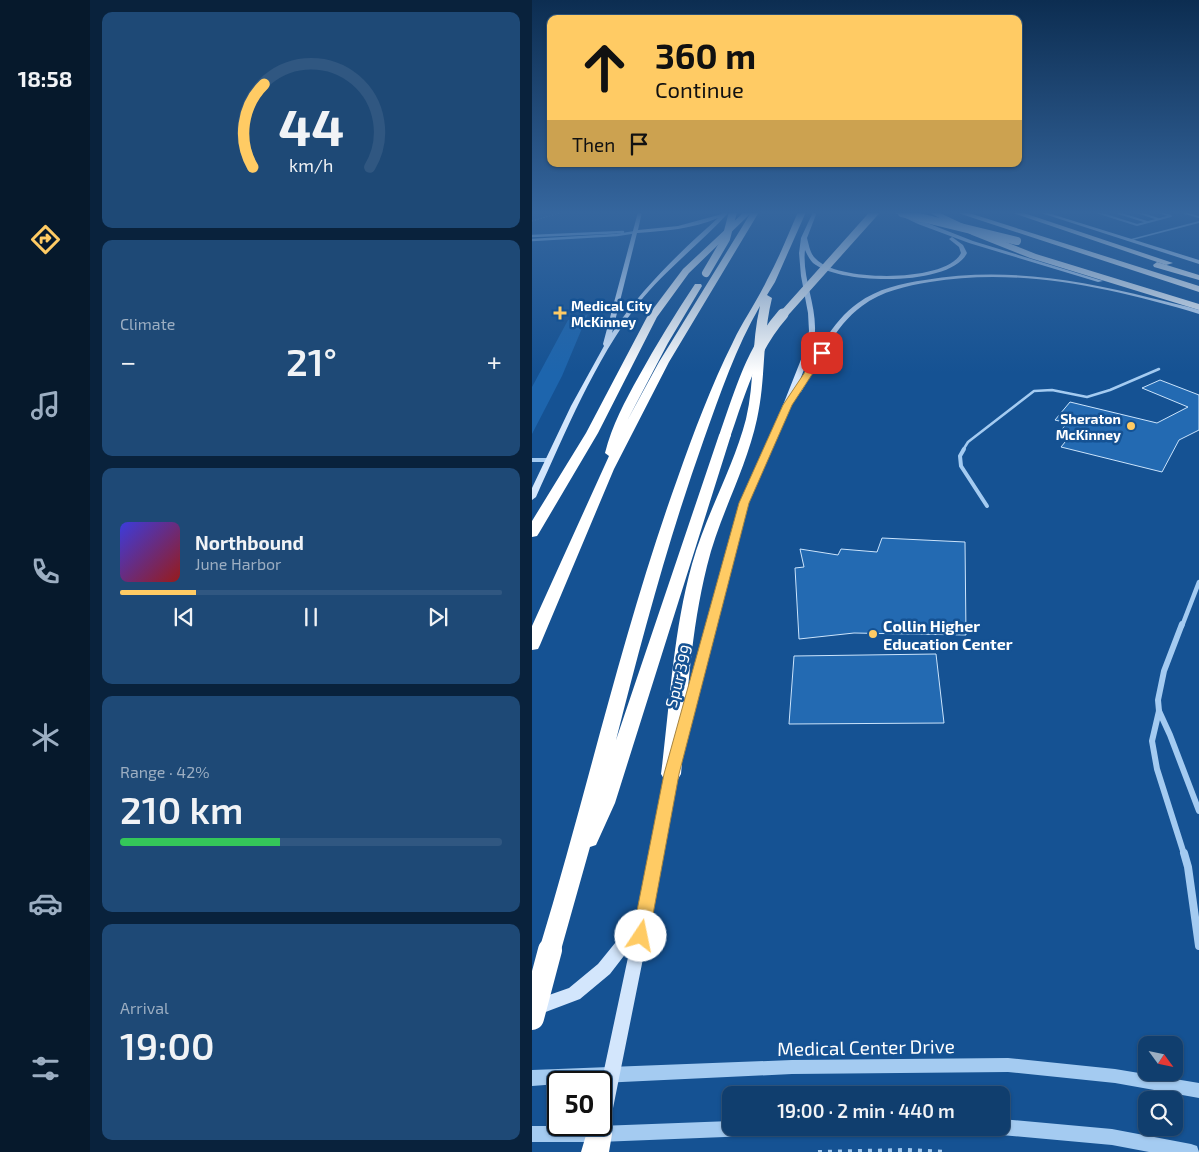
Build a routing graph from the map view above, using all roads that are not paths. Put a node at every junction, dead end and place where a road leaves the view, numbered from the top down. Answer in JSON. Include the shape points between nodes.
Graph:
{"nodes":[{"id":1,"x":627,"y":266,"type":"edge"},
{"id":2,"x":669,"y":266,"type":"edge"},
{"id":3,"x":692,"y":266,"type":"edge"},
{"id":4,"x":710,"y":266,"type":"edge"},
{"id":5,"x":722,"y":266,"type":"edge"},
{"id":6,"x":778,"y":266,"type":"edge"},
{"id":7,"x":802,"y":266,"type":"edge"},
{"id":8,"x":824,"y":266,"type":"edge"},
{"id":9,"x":826,"y":266,"type":"edge"},
{"id":10,"x":949,"y":266,"type":"edge"},
{"id":11,"x":1046,"y":266,"type":"edge"},
{"id":12,"x":1065,"y":266,"type":"edge"},
{"id":13,"x":1091,"y":266,"type":"edge"},
{"id":14,"x":1126,"y":266,"type":"edge"},
{"id":15,"x":1162,"y":266,"type":"edge"},
{"id":16,"x":1175,"y":266,"type":"edge"},
{"id":17,"x":1198,"y":273,"type":"edge"},
{"id":18,"x":1198,"y":278,"type":"edge"},
{"id":19,"x":771,"y":282,"type":"junction"},
{"id":20,"x":1198,"y":289,"type":"edge"},
{"id":21,"x":1198,"y":300,"type":"edge"},
{"id":22,"x":1184,"y":307,"type":"junction"},
{"id":23,"x":1198,"y":307,"type":"edge"},
{"id":24,"x":1198,"y":312,"type":"edge"},
{"id":25,"x":601,"y":358,"type":"junction"},
{"id":26,"x":1159,"y":369,"type":"dead end"},
{"id":27,"x":787,"y":405,"type":"junction"},
{"id":28,"x":532,"y":460,"type":"edge"},
{"id":29,"x":549,"y":460,"type":"junction"},
{"id":30,"x":608,"y":469,"type":"junction"},
{"id":31,"x":532,"y":496,"type":"edge"},
{"id":32,"x":987,"y":506,"type":"dead end"},
{"id":33,"x":532,"y":533,"type":"edge"},
{"id":34,"x":1198,"y":582,"type":"edge"},
{"id":35,"x":532,"y":645,"type":"edge"},
{"id":36,"x":1159,"y":711,"type":"junction"},
{"id":37,"x":671,"y":774,"type":"junction"},
{"id":38,"x":1198,"y":811,"type":"edge"},
{"id":39,"x":571,"y":879,"type":"junction"},
{"id":40,"x":644,"y":918,"type":"junction"},
{"id":41,"x":1198,"y":946,"type":"edge"},
{"id":42,"x":532,"y":1010,"type":"edge"},
{"id":43,"x":532,"y":1018,"type":"edge"},
{"id":44,"x":612,"y":1071,"type":"edge"},
{"id":45,"x":612,"y":1076,"type":"edge"},
{"id":46,"x":532,"y":1078,"type":"edge"},
{"id":47,"x":547,"y":1078,"type":"edge"},
{"id":48,"x":1198,"y":1091,"type":"edge"},
{"id":49,"x":1010,"y":1128,"type":"edge"},
{"id":50,"x":722,"y":1131,"type":"edge"},
{"id":51,"x":532,"y":1134,"type":"edge"},
{"id":52,"x":597,"y":1143,"type":"edge"},
{"id":53,"x":1191,"y":1152,"type":"edge"}],
"edges":[{"from":1,"to":25,"type":"main road"},
{"from":2,"to":25,"type":"main road","via":[[625,318]]},
{"from":3,"to":33,"type":"highway","via":[[666,295],[639,340],[592,433]]},
{"from":4,"to":30,"type":"highway","bridge":true,"via":[[668,332],[631,400],[615,432]]},
{"from":5,"to":30,"type":"highway","via":[[664,362]]},
{"from":6,"to":19,"type":"highway"},
{"from":7,"to":27,"type":"main road","name":"Spur 399","via":[[812,331]]},
{"from":8,"to":10,"type":"main road","via":[[854,274],[899,277]]},
{"from":9,"to":39,"type":"highway","bridge":true,"via":[[768,330],[747,370],[604,804]]},
{"from":11,"to":22,"type":"main road"},
{"from":12,"to":23,"type":"highway"},
{"from":13,"to":21,"type":"highway","bridge":true},
{"from":14,"to":20,"type":"highway"},
{"from":15,"to":18,"type":"highway"},
{"from":16,"to":17,"type":"highway"},
{"from":19,"to":37,"type":"highway","via":[[761,319],[752,421],[715,515],[699,568]]},
{"from":19,"to":39,"type":"highway","via":[[737,343],[684,478],[634,636]]},
{"from":22,"to":24,"type":"main road"},
{"from":22,"to":27,"type":"main road","via":[[1100,287],[1028,276],[978,275],[909,284],[875,296],[851,312]]},
{"from":25,"to":29,"type":"main road"},
{"from":26,"to":32,"type":"lane","via":[[1087,397],[1052,390],[1034,391],[968,442],[960,456],[961,466]]},
{"from":27,"to":37,"type":"main road","name":"Spur 399","via":[[744,503]]},
{"from":28,"to":29,"type":"lane"},
{"from":29,"to":31,"type":"main road"},
{"from":30,"to":35,"type":"highway"},
{"from":34,"to":36,"type":"street","via":[[1164,671]]},
{"from":36,"to":38,"type":"street","via":[[1171,734]]},
{"from":36,"to":41,"type":"street","via":[[1152,741],[1156,770],[1188,867]]},
{"from":37,"to":40,"type":"main road","name":"Spur 399"},
{"from":39,"to":43,"type":"highway","bridge":true},
{"from":40,"to":42,"type":"main road","via":[[604,969],[574,994]]},
{"from":40,"to":44,"type":"main road","name":"Spur 399"},
{"from":45,"to":48,"type":"street","name":"Medical Center Drive","via":[[792,1067],[1008,1065],[1115,1076]]},
{"from":46,"to":47,"type":"street","name":"Medical Center Drive"},
{"from":49,"to":53,"type":"street","via":[[1112,1137]]},
{"from":50,"to":52,"type":"street"},
{"from":51,"to":52,"type":"street"}]}
